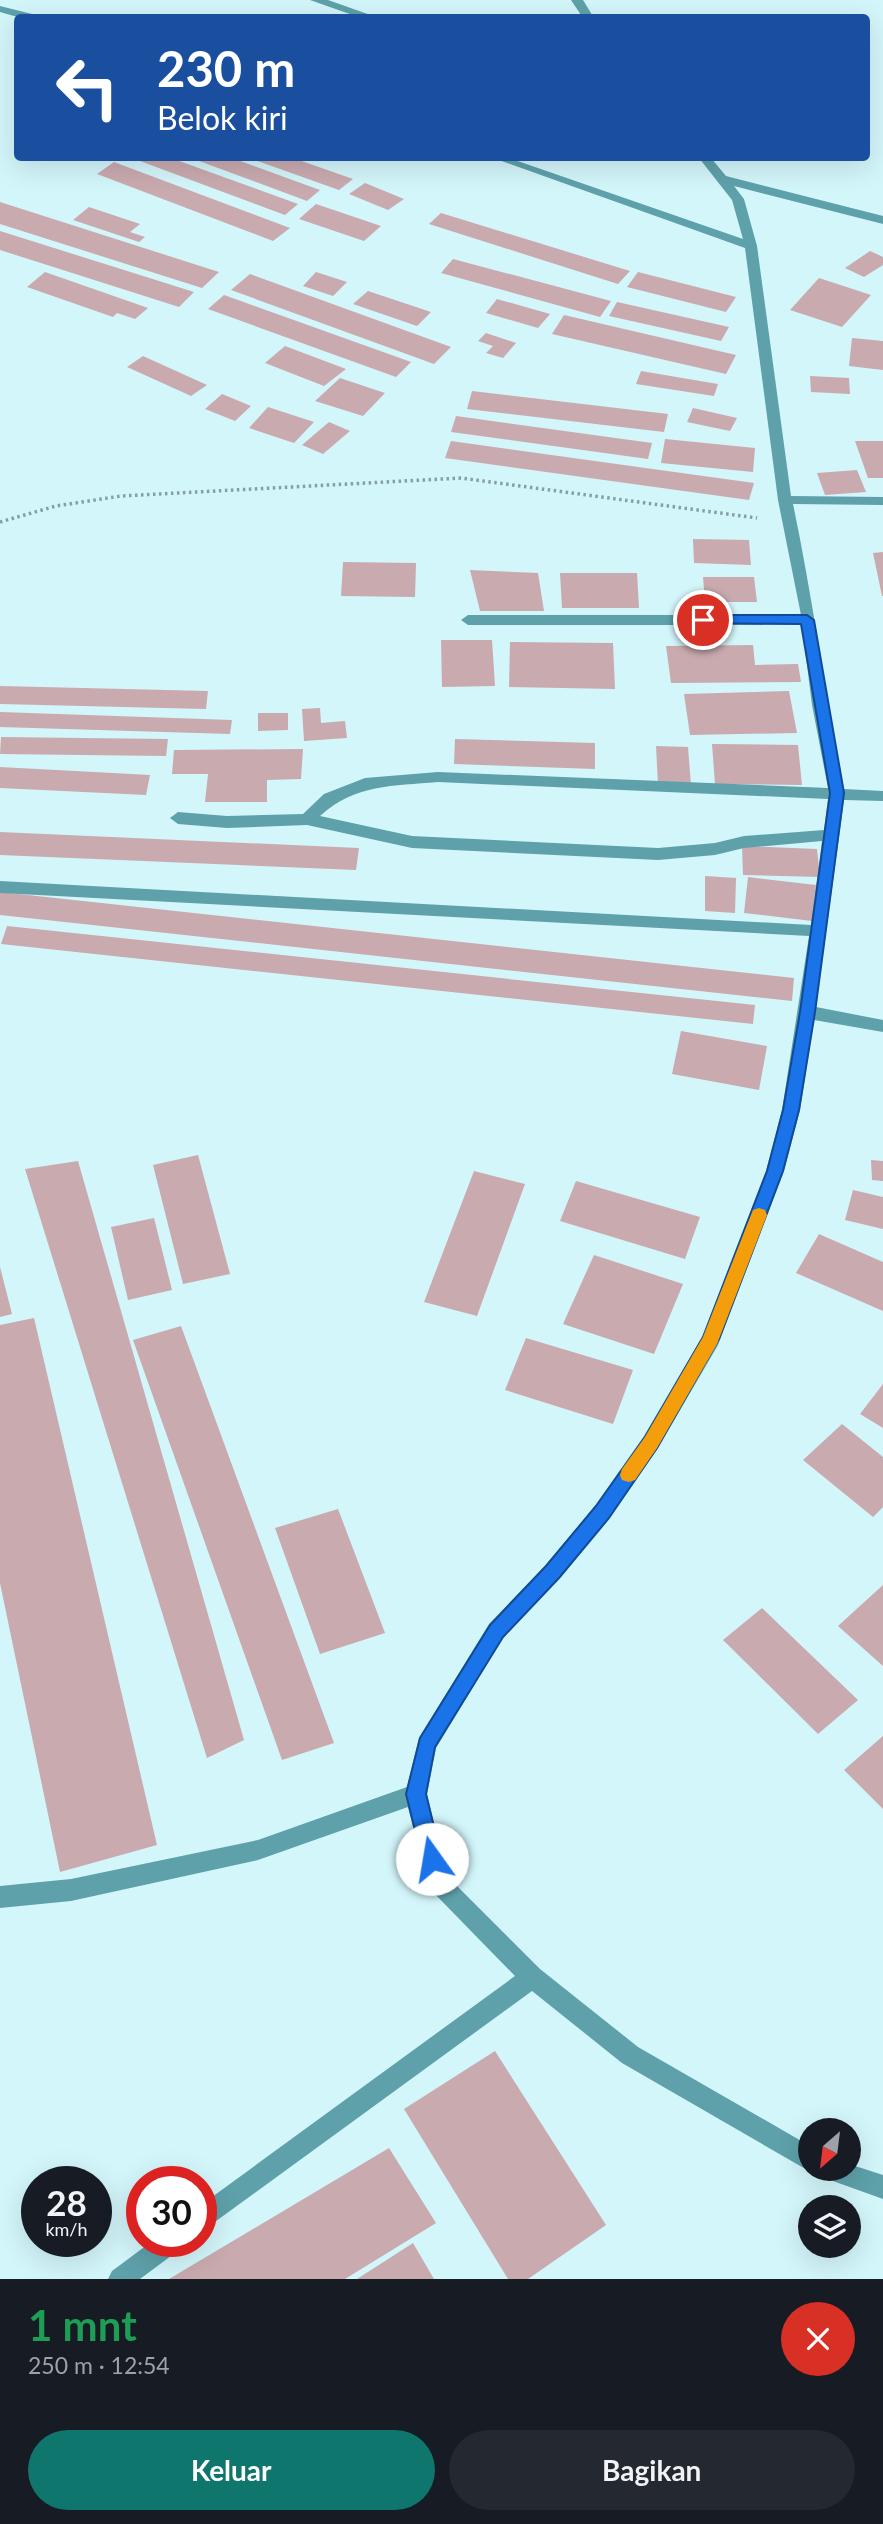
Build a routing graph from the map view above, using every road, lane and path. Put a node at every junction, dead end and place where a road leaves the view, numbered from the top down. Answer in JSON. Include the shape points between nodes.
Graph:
{"nodes":[{"id":1,"x":316,"y":0,"type":"edge"},
{"id":2,"x":0,"y":9,"type":"edge"},
{"id":3,"x":20,"y":14,"type":"edge"},
{"id":4,"x":361,"y":14,"type":"edge"},
{"id":5,"x":508,"y":161,"type":"edge"},
{"id":6,"x":707,"y":161,"type":"edge"},
{"id":7,"x":722,"y":179,"type":"junction"},
{"id":8,"x":883,"y":220,"type":"edge"},
{"id":9,"x":751,"y":246,"type":"junction"},
{"id":10,"x":785,"y":500,"type":"junction"},
{"id":11,"x":883,"y":501,"type":"edge"},
{"id":12,"x":0,"y":522,"type":"edge"},
{"id":13,"x":789,"y":523,"type":"junction"},
{"id":14,"x":468,"y":620,"type":"dead end"},
{"id":15,"x":807,"y":620,"type":"junction"},
{"id":16,"x":837,"y":793,"type":"junction"},
{"id":17,"x":883,"y":796,"type":"edge"},
{"id":18,"x":178,"y":818,"type":"dead end"},
{"id":19,"x":307,"y":819,"type":"junction"},
{"id":20,"x":831,"y":835,"type":"junction"},
{"id":21,"x":0,"y":887,"type":"edge"},
{"id":22,"x":818,"y":931,"type":"junction"},
{"id":23,"x":807,"y":1012,"type":"junction"},
{"id":24,"x":883,"y":1026,"type":"edge"},
{"id":25,"x":416,"y":1794,"type":"junction"},
{"id":26,"x":0,"y":1897,"type":"edge"},
{"id":27,"x":532,"y":1977,"type":"junction"},
{"id":28,"x":798,"y":2153,"type":"edge"},
{"id":29,"x":861,"y":2180,"type":"edge"},
{"id":30,"x":883,"y":2187,"type":"edge"},
{"id":31,"x":217,"y":2208,"type":"edge"},
{"id":32,"x":150,"y":2257,"type":"edge"},
{"id":33,"x":120,"y":2279,"type":"edge"}],
"edges":[{"from":1,"to":4,"type":"street"},
{"from":2,"to":3,"type":"street"},
{"from":5,"to":9,"type":"street"},
{"from":6,"to":7,"type":"street"},
{"from":7,"to":8,"type":"street"},
{"from":7,"to":9,"type":"street","via":[[738,199]]},
{"from":9,"to":10,"type":"street"},
{"from":10,"to":11,"type":"street"},
{"from":10,"to":13,"type":"street"},
{"from":12,"to":13,"type":"path","via":[[56,506],[121,496],[461,478]]},
{"from":13,"to":15,"type":"street"},
{"from":14,"to":15,"type":"street"},
{"from":15,"to":16,"type":"street"},
{"from":16,"to":17,"type":"street"},
{"from":16,"to":19,"type":"street","via":[[438,778],[370,782],[330,798]]},
{"from":16,"to":20,"type":"street"},
{"from":18,"to":19,"type":"street","via":[[227,822]]},
{"from":19,"to":20,"type":"street","via":[[412,842],[658,854]]},
{"from":20,"to":22,"type":"street"},
{"from":21,"to":22,"type":"street"},
{"from":22,"to":23,"type":"street"},
{"from":23,"to":24,"type":"street"},
{"from":23,"to":25,"type":"street","via":[[791,1110],[775,1171],[711,1339],[651,1442],[602,1512],[496,1631],[426,1745]]},
{"from":25,"to":26,"type":"street","via":[[258,1850],[71,1890]]},
{"from":25,"to":27,"type":"street","via":[[437,1881]]},
{"from":27,"to":28,"type":"street","via":[[630,2055]]},
{"from":27,"to":31,"type":"street"},
{"from":29,"to":30,"type":"street"},
{"from":32,"to":33,"type":"street"}]}
